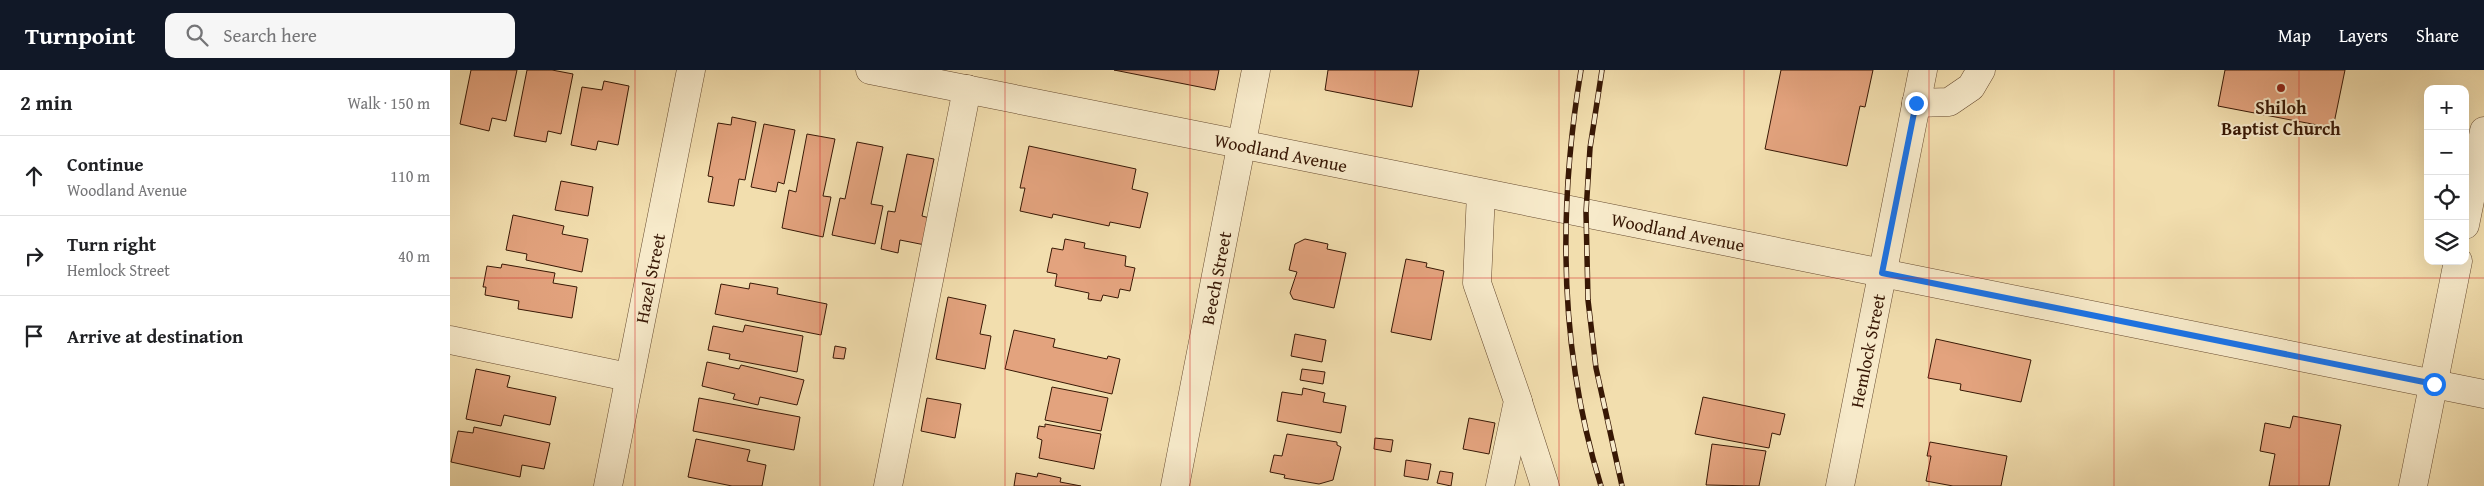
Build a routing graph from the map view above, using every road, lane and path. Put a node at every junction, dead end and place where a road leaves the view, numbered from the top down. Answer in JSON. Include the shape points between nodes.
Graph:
{"nodes":[{"id":1,"x":691,"y":70,"type":"edge"},
{"id":2,"x":870,"y":70,"type":"edge"},
{"id":3,"x":1256,"y":70,"type":"edge"},
{"id":4,"x":1923,"y":70,"type":"edge"},
{"id":5,"x":1981,"y":70,"type":"edge"},
{"id":6,"x":967,"y":89,"type":"junction"},
{"id":7,"x":1916,"y":103,"type":"junction"},
{"id":8,"x":2484,"y":131,"type":"edge"},
{"id":9,"x":1241,"y":145,"type":"junction"},
{"id":10,"x":1481,"y":193,"type":"junction"},
{"id":11,"x":2466,"y":220,"type":"edge"},
{"id":12,"x":2457,"y":265,"type":"edge"},
{"id":13,"x":1882,"y":273,"type":"junction"},
{"id":14,"x":450,"y":340,"type":"edge"},
{"id":15,"x":628,"y":377,"type":"junction"},
{"id":16,"x":2434,"y":384,"type":"junction"},
{"id":17,"x":2484,"y":394,"type":"edge"},
{"id":18,"x":1518,"y":401,"type":"junction"},
{"id":19,"x":608,"y":486,"type":"edge"},
{"id":20,"x":888,"y":486,"type":"edge"},
{"id":21,"x":1175,"y":486,"type":"edge"},
{"id":22,"x":1500,"y":486,"type":"edge"},
{"id":23,"x":1545,"y":486,"type":"edge"},
{"id":24,"x":1840,"y":486,"type":"edge"},
{"id":25,"x":2413,"y":486,"type":"edge"}],
"edges":[{"from":1,"to":15,"type":"street","name":"Hazel Street"},
{"from":2,"to":6,"type":"street","name":"Woodland Avenue"},
{"from":3,"to":9,"type":"street","name":"Beech Street"},
{"from":4,"to":7,"type":"street","name":"Hemlock Street"},
{"from":5,"to":7,"type":"street","via":[[1971,87],[1950,102]]},
{"from":6,"to":9,"type":"street","name":"Woodland Avenue"},
{"from":6,"to":20,"type":"street"},
{"from":7,"to":13,"type":"street","name":"Hemlock Street"},
{"from":8,"to":11,"type":"street"},
{"from":9,"to":10,"type":"street","name":"Woodland Avenue"},
{"from":9,"to":21,"type":"street","name":"Beech Street"},
{"from":10,"to":13,"type":"street","name":"Woodland Avenue","via":[[1579,210]]},
{"from":10,"to":18,"type":"street","via":[[1477,283]]},
{"from":12,"to":16,"type":"street"},
{"from":13,"to":16,"type":"street","name":"Woodland Avenue"},
{"from":13,"to":24,"type":"street","name":"Hemlock Street"},
{"from":14,"to":15,"type":"street"},
{"from":15,"to":19,"type":"street","name":"Hazel Street"},
{"from":16,"to":17,"type":"street","name":"Woodland Avenue"},
{"from":16,"to":25,"type":"street"},
{"from":18,"to":22,"type":"street"},
{"from":18,"to":23,"type":"street"}]}
